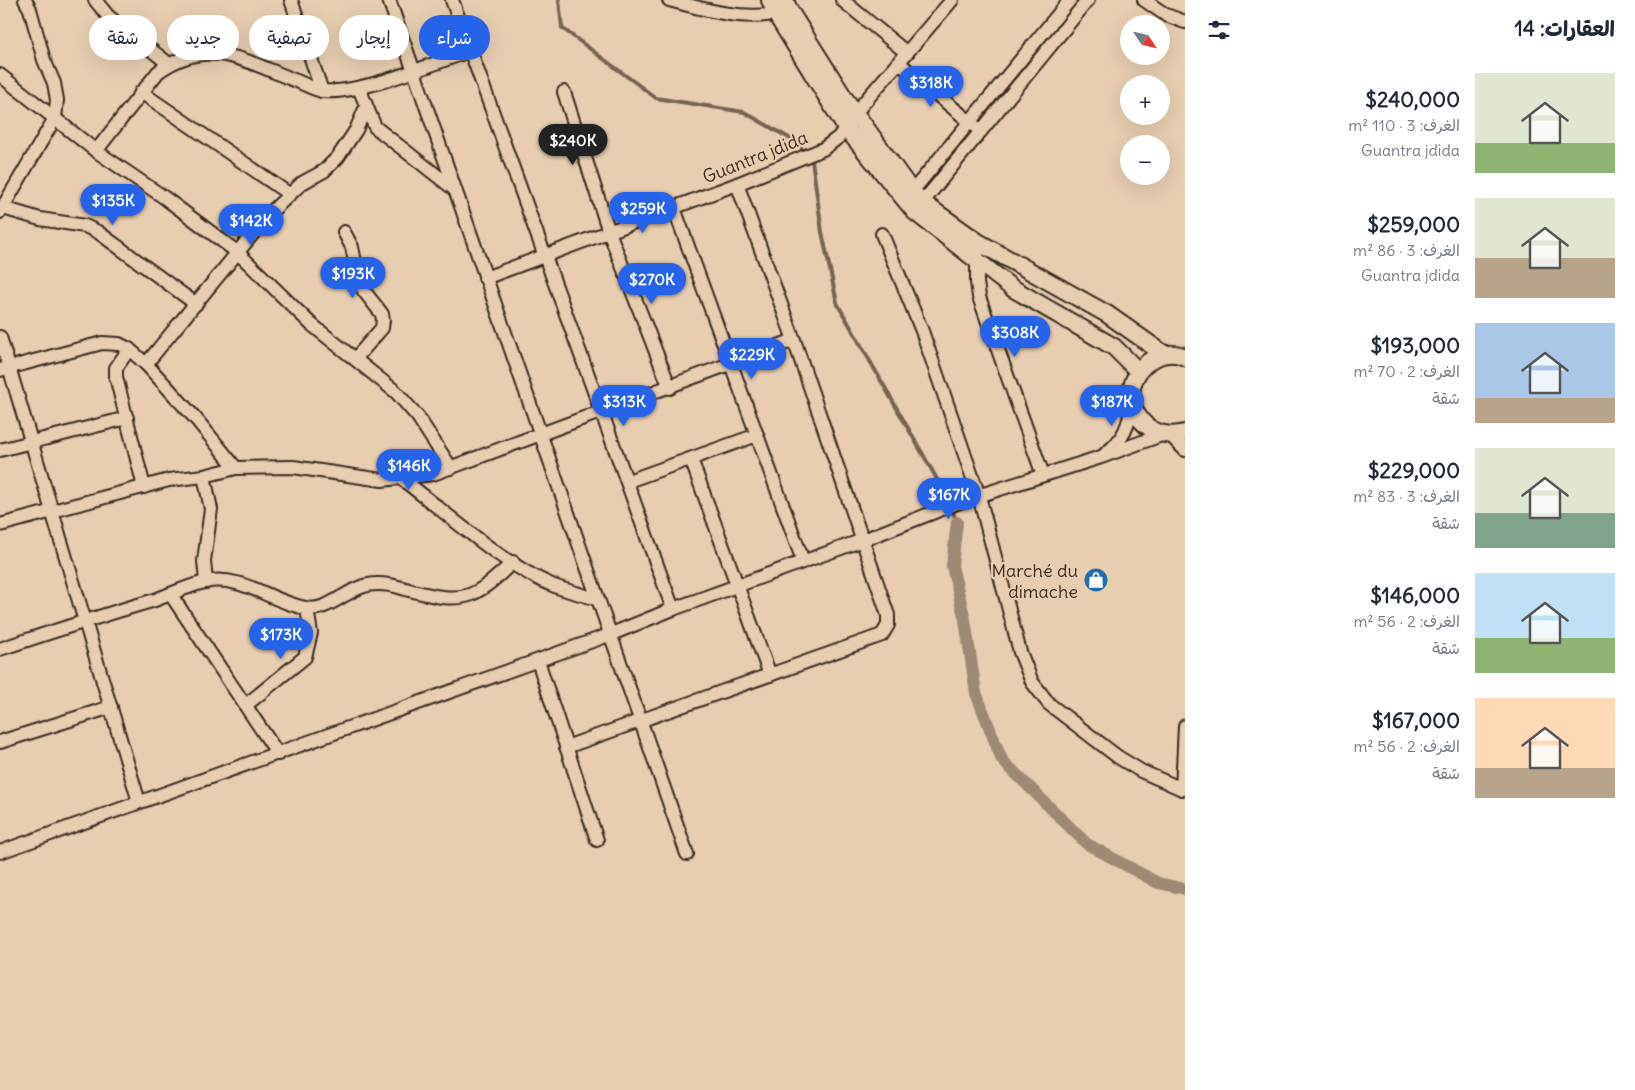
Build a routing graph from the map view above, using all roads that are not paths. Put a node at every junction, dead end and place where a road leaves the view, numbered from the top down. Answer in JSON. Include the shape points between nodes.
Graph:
{"nodes":[{"id":1,"x":25,"y":0,"type":"edge"},
{"id":2,"x":95,"y":0,"type":"edge"},
{"id":3,"x":291,"y":0,"type":"edge"},
{"id":4,"x":389,"y":0,"type":"edge"},
{"id":5,"x":452,"y":0,"type":"edge"},
{"id":6,"x":668,"y":0,"type":"edge"},
{"id":7,"x":842,"y":0,"type":"edge"},
{"id":8,"x":1070,"y":0,"type":"edge"},
{"id":9,"x":1088,"y":0,"type":"edge"},
{"id":10,"x":1144,"y":0,"type":"edge"},
{"id":11,"x":949,"y":1,"type":"edge"},
{"id":12,"x":780,"y":6,"type":"edge"},
{"id":13,"x":457,"y":15,"type":"edge"},
{"id":14,"x":1185,"y":22,"type":"edge"},
{"id":15,"x":903,"y":58,"type":"junction"},
{"id":16,"x":443,"y":60,"type":"edge"},
{"id":17,"x":473,"y":60,"type":"edge"},
{"id":18,"x":169,"y":64,"type":"junction"},
{"id":19,"x":413,"y":70,"type":"junction"},
{"id":20,"x":0,"y":75,"type":"edge"},
{"id":21,"x":359,"y":88,"type":"junction"},
{"id":22,"x":322,"y":91,"type":"junction"},
{"id":23,"x":141,"y":92,"type":"junction"},
{"id":24,"x":564,"y":92,"type":"dead end"},
{"id":25,"x":366,"y":107,"type":"junction"},
{"id":26,"x":855,"y":113,"type":"junction"},
{"id":27,"x":55,"y":118,"type":"junction"},
{"id":28,"x":970,"y":123,"type":"junction"},
{"id":29,"x":846,"y":128,"type":"junction"},
{"id":30,"x":981,"y":132,"type":"junction"},
{"id":31,"x":96,"y":151,"type":"junction"},
{"id":32,"x":737,"y":184,"type":"junction"},
{"id":33,"x":454,"y":189,"type":"junction"},
{"id":34,"x":289,"y":194,"type":"junction"},
{"id":35,"x":913,"y":202,"type":"junction"},
{"id":36,"x":674,"y":208,"type":"junction"},
{"id":37,"x":2,"y":210,"type":"edge"},
{"id":38,"x":344,"y":232,"type":"dead end"},
{"id":39,"x":609,"y":232,"type":"junction"},
{"id":40,"x":882,"y":234,"type":"dead end"},
{"id":41,"x":978,"y":242,"type":"junction"},
{"id":42,"x":237,"y":252,"type":"junction"},
{"id":43,"x":546,"y":256,"type":"junction"},
{"id":44,"x":976,"y":262,"type":"junction"},
{"id":45,"x":485,"y":278,"type":"junction"},
{"id":46,"x":196,"y":304,"type":"junction"},
{"id":47,"x":0,"y":337,"type":"edge"},
{"id":48,"x":794,"y":340,"type":"junction"},
{"id":49,"x":129,"y":349,"type":"junction"},
{"id":50,"x":1164,"y":354,"type":"junction"},
{"id":51,"x":1185,"y":357,"type":"edge"},
{"id":52,"x":355,"y":359,"type":"junction"},
{"id":53,"x":146,"y":364,"type":"junction"},
{"id":54,"x":731,"y":364,"type":"junction"},
{"id":55,"x":5,"y":369,"type":"edge"},
{"id":56,"x":1138,"y":371,"type":"junction"},
{"id":57,"x":670,"y":388,"type":"junction"},
{"id":58,"x":1132,"y":402,"type":"junction"},
{"id":59,"x":604,"y":412,"type":"junction"},
{"id":60,"x":127,"y":418,"type":"junction"},
{"id":61,"x":539,"y":434,"type":"junction"},
{"id":62,"x":1173,"y":434,"type":"edge"},
{"id":63,"x":757,"y":435,"type":"junction"},
{"id":64,"x":31,"y":442,"type":"junction"},
{"id":65,"x":0,"y":450,"type":"edge"},
{"id":66,"x":1185,"y":450,"type":"edge"},
{"id":67,"x":1101,"y":457,"type":"junction"},
{"id":68,"x":691,"y":459,"type":"junction"},
{"id":69,"x":236,"y":468,"type":"junction"},
{"id":70,"x":451,"y":468,"type":"junction"},
{"id":71,"x":1043,"y":475,"type":"junction"},
{"id":72,"x":204,"y":476,"type":"junction"},
{"id":73,"x":402,"y":479,"type":"junction"},
{"id":74,"x":628,"y":481,"type":"junction"},
{"id":75,"x":144,"y":487,"type":"junction"},
{"id":76,"x":979,"y":496,"type":"junction"},
{"id":77,"x":51,"y":512,"type":"junction"},
{"id":78,"x":0,"y":526,"type":"edge"},
{"id":79,"x":863,"y":540,"type":"junction"},
{"id":80,"x":803,"y":561,"type":"junction"},
{"id":81,"x":513,"y":562,"type":"junction"},
{"id":82,"x":206,"y":582,"type":"junction"},
{"id":83,"x":737,"y":585,"type":"junction"},
{"id":84,"x":171,"y":594,"type":"junction"},
{"id":85,"x":596,"y":599,"type":"junction"},
{"id":86,"x":674,"y":608,"type":"junction"},
{"id":87,"x":307,"y":609,"type":"junction"},
{"id":88,"x":85,"y":621,"type":"junction"},
{"id":89,"x":609,"y":635,"type":"junction"},
{"id":90,"x":0,"y":649,"type":"edge"},
{"id":91,"x":538,"y":661,"type":"junction"},
{"id":92,"x":770,"y":674,"type":"junction"},
{"id":93,"x":246,"y":705,"type":"junction"},
{"id":94,"x":111,"y":707,"type":"junction"},
{"id":95,"x":640,"y":722,"type":"junction"},
{"id":96,"x":1185,"y":726,"type":"edge"},
{"id":97,"x":0,"y":742,"type":"edge"},
{"id":98,"x":566,"y":747,"type":"junction"},
{"id":99,"x":278,"y":754,"type":"junction"},
{"id":100,"x":1183,"y":789,"type":"edge"},
{"id":101,"x":139,"y":802,"type":"junction"},
{"id":102,"x":597,"y":840,"type":"dead end"},
{"id":103,"x":0,"y":852,"type":"edge"},
{"id":104,"x":687,"y":854,"type":"dead end"}],
"edges":[{"from":1,"to":27,"type":"street","via":[[54,83],[57,100]]},
{"from":2,"to":18,"type":"street","via":[[108,16]]},
{"from":3,"to":22,"type":"street"},
{"from":4,"to":19,"type":"street"},
{"from":5,"to":13,"type":"street"},
{"from":6,"to":12,"type":"street","via":[[748,16]]},
{"from":7,"to":15,"type":"street"},
{"from":8,"to":28,"type":"street"},
{"from":9,"to":30,"type":"street"},
{"from":10,"to":14,"type":"street","via":[[1166,15]]},
{"from":11,"to":15,"type":"street","name":"Guantra jdida"},
{"from":12,"to":26,"type":"main road"},
{"from":12,"to":29,"type":"main road"},
{"from":15,"to":26,"type":"street","name":"Guantra jdida"},
{"from":15,"to":28,"type":"street"},
{"from":16,"to":19,"type":"street"},
{"from":17,"to":43,"type":"street"},
{"from":18,"to":22,"type":"street","via":[[212,52],[230,55]]},
{"from":18,"to":23,"type":"street"},
{"from":19,"to":21,"type":"street"},
{"from":19,"to":33,"type":"street"},
{"from":20,"to":27,"type":"street"},
{"from":21,"to":22,"type":"street"},
{"from":21,"to":25,"type":"street"},
{"from":23,"to":31,"type":"street"},
{"from":23,"to":34,"type":"street"},
{"from":24,"to":39,"type":"street"},
{"from":25,"to":33,"type":"street","via":[[375,127]]},
{"from":25,"to":34,"type":"street","via":[[356,130],[338,157],[324,171]]},
{"from":26,"to":29,"type":"street","name":"Guantra jdida"},
{"from":26,"to":35,"type":"main road"},
{"from":27,"to":31,"type":"street"},
{"from":27,"to":37,"type":"street"},
{"from":28,"to":30,"type":"street"},
{"from":28,"to":35,"type":"street"},
{"from":29,"to":32,"type":"street","name":"Guantra jdida","via":[[823,149]]},
{"from":29,"to":35,"type":"main road"},
{"from":30,"to":35,"type":"street"},
{"from":31,"to":42,"type":"street"},
{"from":32,"to":36,"type":"street","name":"Guantra jdida"},
{"from":32,"to":48,"type":"street"},
{"from":33,"to":45,"type":"street"},
{"from":34,"to":42,"type":"street"},
{"from":35,"to":41,"type":"main road"},
{"from":35,"to":44,"type":"main road"},
{"from":36,"to":39,"type":"street","name":"Guantra jdida"},
{"from":36,"to":54,"type":"street"},
{"from":37,"to":46,"type":"street","via":[[85,226],[98,232]]},
{"from":38,"to":52,"type":"street","via":[[352,247],[359,281],[383,320],[382,328]]},
{"from":39,"to":43,"type":"street","name":"Guantra jdida"},
{"from":39,"to":57,"type":"street"},
{"from":40,"to":76,"type":"street","via":[[922,331]]},
{"from":41,"to":44,"type":"street"},
{"from":41,"to":50,"type":"main road","via":[[1107,314]]},
{"from":42,"to":46,"type":"street"},
{"from":42,"to":52,"type":"street","via":[[311,324]]},
{"from":43,"to":45,"type":"street","name":"Guantra jdida"},
{"from":43,"to":59,"type":"street"},
{"from":44,"to":56,"type":"main road","via":[[1012,288],[1114,347]]},
{"from":44,"to":71,"type":"street","via":[[984,312]]},
{"from":45,"to":61,"type":"street"},
{"from":46,"to":53,"type":"street"},
{"from":47,"to":55,"type":"street"},
{"from":48,"to":54,"type":"street"},
{"from":48,"to":79,"type":"street"},
{"from":49,"to":53,"type":"street"},
{"from":49,"to":55,"type":"street","via":[[119,344],[102,343]]},
{"from":49,"to":60,"type":"street","via":[[116,368]]},
{"from":50,"to":51,"type":"main road"},
{"from":50,"to":56,"type":"main road","via":[[1150,360]]},
{"from":52,"to":70,"type":"street","via":[[396,392]]},
{"from":53,"to":69,"type":"street"},
{"from":54,"to":57,"type":"street"},
{"from":54,"to":63,"type":"street"},
{"from":55,"to":64,"type":"street"},
{"from":56,"to":58,"type":"main road"},
{"from":57,"to":59,"type":"street"},
{"from":58,"to":62,"type":"main road","via":[[1138,417],[1149,428]]},
{"from":58,"to":67,"type":"street","via":[[1124,434]]},
{"from":59,"to":61,"type":"street"},
{"from":59,"to":74,"type":"street"},
{"from":60,"to":64,"type":"street"},
{"from":60,"to":75,"type":"street"},
{"from":61,"to":70,"type":"street"},
{"from":61,"to":85,"type":"street"},
{"from":62,"to":66,"type":"street"},
{"from":62,"to":67,"type":"street"},
{"from":63,"to":68,"type":"street"},
{"from":63,"to":80,"type":"street"},
{"from":64,"to":65,"type":"street"},
{"from":64,"to":77,"type":"street"},
{"from":67,"to":71,"type":"street"},
{"from":68,"to":74,"type":"street"},
{"from":68,"to":83,"type":"street"},
{"from":69,"to":72,"type":"street"},
{"from":69,"to":73,"type":"street","via":[[293,467],[365,478]]},
{"from":70,"to":73,"type":"street"},
{"from":71,"to":76,"type":"street"},
{"from":72,"to":75,"type":"street"},
{"from":72,"to":82,"type":"street","via":[[212,509],[204,561]]},
{"from":73,"to":81,"type":"street"},
{"from":74,"to":86,"type":"street"},
{"from":75,"to":77,"type":"street"},
{"from":76,"to":79,"type":"street"},
{"from":76,"to":100,"type":"street","via":[[1026,670],[1039,693],[1118,757]]},
{"from":77,"to":78,"type":"street"},
{"from":77,"to":88,"type":"street"},
{"from":79,"to":80,"type":"street"},
{"from":79,"to":92,"type":"street","via":[[888,616],[888,626],[882,635]]},
{"from":80,"to":83,"type":"street"},
{"from":81,"to":85,"type":"street","via":[[553,586]]},
{"from":81,"to":87,"type":"street","via":[[476,594],[458,599],[373,584],[362,586],[320,607]]},
{"from":82,"to":84,"type":"street"},
{"from":82,"to":87,"type":"street","via":[[247,585]]},
{"from":83,"to":86,"type":"street"},
{"from":83,"to":92,"type":"street"},
{"from":84,"to":88,"type":"street"},
{"from":84,"to":93,"type":"street"},
{"from":85,"to":89,"type":"street"},
{"from":86,"to":89,"type":"street"},
{"from":87,"to":93,"type":"street","via":[[311,634],[305,657]]},
{"from":88,"to":90,"type":"street"},
{"from":88,"to":94,"type":"street"},
{"from":89,"to":91,"type":"street"},
{"from":89,"to":95,"type":"street"},
{"from":91,"to":98,"type":"street"},
{"from":91,"to":99,"type":"street"},
{"from":92,"to":95,"type":"street"},
{"from":93,"to":99,"type":"street"},
{"from":94,"to":97,"type":"street"},
{"from":94,"to":101,"type":"street"},
{"from":95,"to":98,"type":"street"},
{"from":95,"to":104,"type":"street"},
{"from":96,"to":100,"type":"street"},
{"from":98,"to":102,"type":"street"},
{"from":99,"to":101,"type":"street"},
{"from":101,"to":103,"type":"street"}]}
